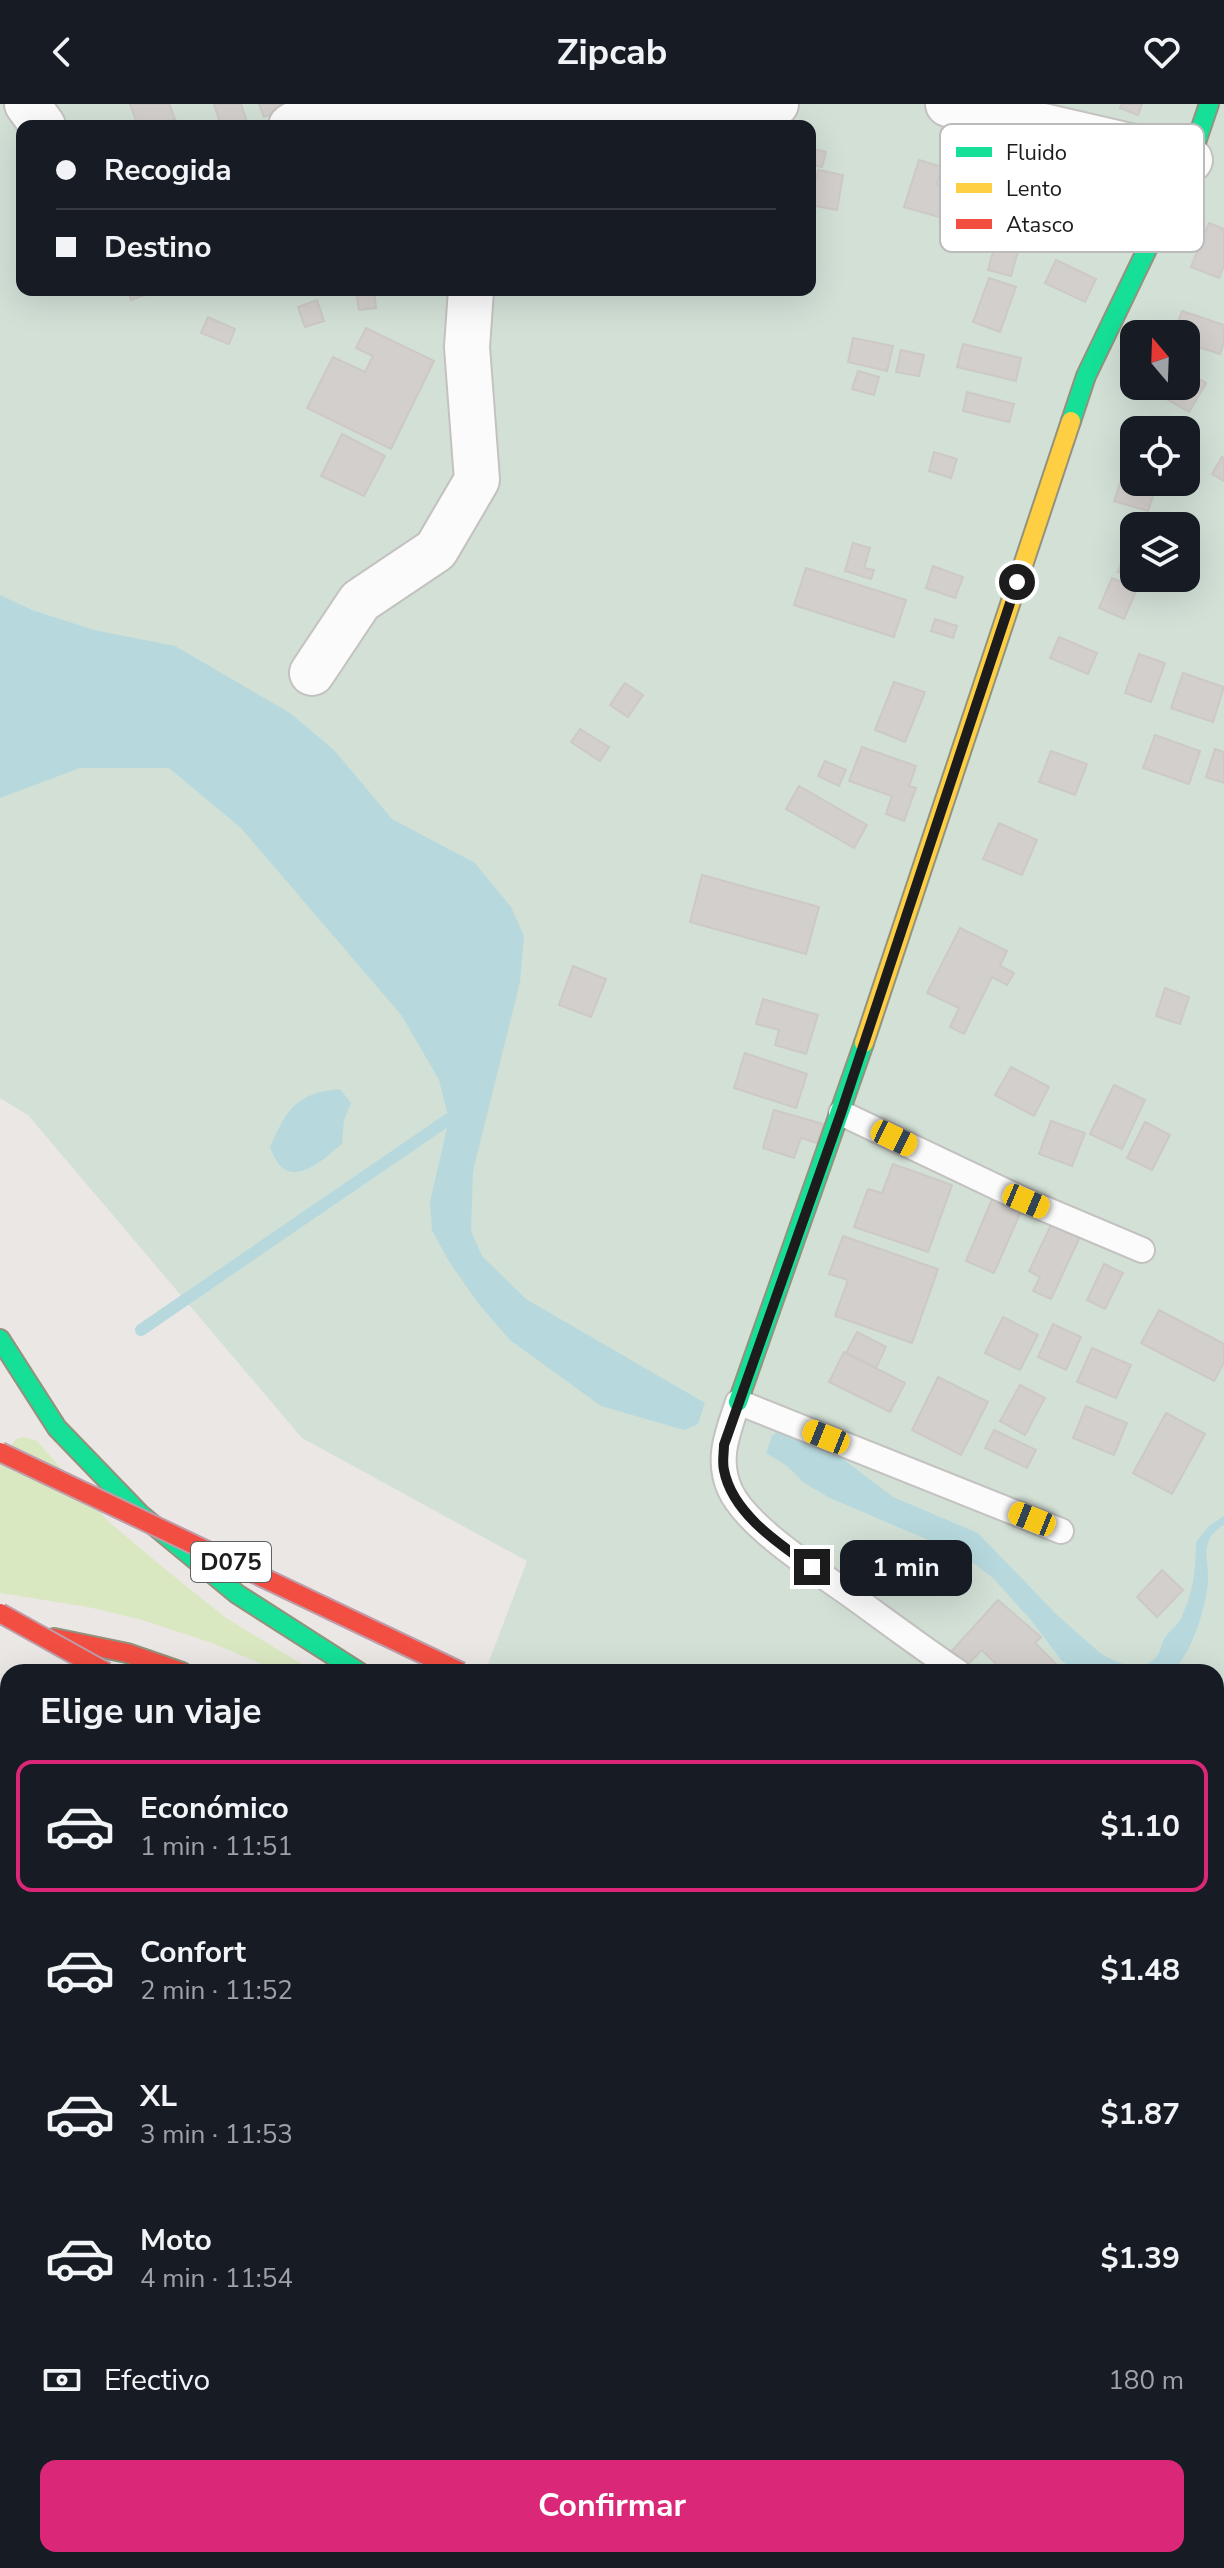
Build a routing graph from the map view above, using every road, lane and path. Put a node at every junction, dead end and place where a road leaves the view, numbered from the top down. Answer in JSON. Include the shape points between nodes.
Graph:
{"nodes":[{"id":1,"x":776,"y":104,"type":"edge"},
{"id":2,"x":948,"y":104,"type":"edge"},
{"id":3,"x":1209,"y":104,"type":"edge"},
{"id":4,"x":1216,"y":104,"type":"edge"},
{"id":5,"x":378,"y":106,"type":"edge"},
{"id":6,"x":1224,"y":107,"type":"edge"},
{"id":7,"x":308,"y":120,"type":"edge"},
{"id":8,"x":448,"y":120,"type":"edge"},
{"id":9,"x":570,"y":120,"type":"edge"},
{"id":10,"x":1034,"y":124,"type":"edge"},
{"id":11,"x":1202,"y":124,"type":"edge"},
{"id":12,"x":1146,"y":252,"type":"edge"},
{"id":13,"x":471,"y":296,"type":"edge"},
{"id":14,"x":312,"y":673,"type":"dead end"},
{"id":15,"x":841,"y":1113,"type":"junction"},
{"id":16,"x":1142,"y":1250,"type":"dead end"},
{"id":17,"x":0,"y":1339,"type":"edge"},
{"id":18,"x":738,"y":1402,"type":"junction"},
{"id":19,"x":0,"y":1452,"type":"edge"},
{"id":20,"x":1061,"y":1531,"type":"dead end"},
{"id":21,"x":0,"y":1613,"type":"edge"},
{"id":22,"x":0,"y":1630,"type":"edge"},
{"id":23,"x":92,"y":1664,"type":"edge"},
{"id":24,"x":159,"y":1664,"type":"edge"},
{"id":25,"x":346,"y":1664,"type":"edge"},
{"id":26,"x":444,"y":1664,"type":"edge"},
{"id":27,"x":947,"y":1664,"type":"edge"}],
"edges":[{"from":1,"to":9,"type":"street"},
{"from":2,"to":10,"type":"street"},
{"from":3,"to":11,"type":"main road"},
{"from":4,"to":6,"type":"street"},
{"from":5,"to":7,"type":"street"},
{"from":5,"to":8,"type":"street"},
{"from":12,"to":15,"type":"main road","via":[[1086,376]]},
{"from":13,"to":14,"type":"street","via":[[467,347],[477,480],[436,550],[360,601]]},
{"from":15,"to":16,"type":"lane"},
{"from":15,"to":18,"type":"main road"},
{"from":17,"to":25,"type":"main road","via":[[57,1428],[140,1514],[237,1594]]},
{"from":18,"to":20,"type":"lane"},
{"from":18,"to":27,"type":"lane","via":[[724,1445],[723,1469],[745,1511],[775,1541]]},
{"from":19,"to":26,"type":"main road","number":"D075","bridge":true},
{"from":21,"to":23,"type":"main road","bridge":true},
{"from":22,"to":24,"type":"main road","via":[[127,1653]]}]}
